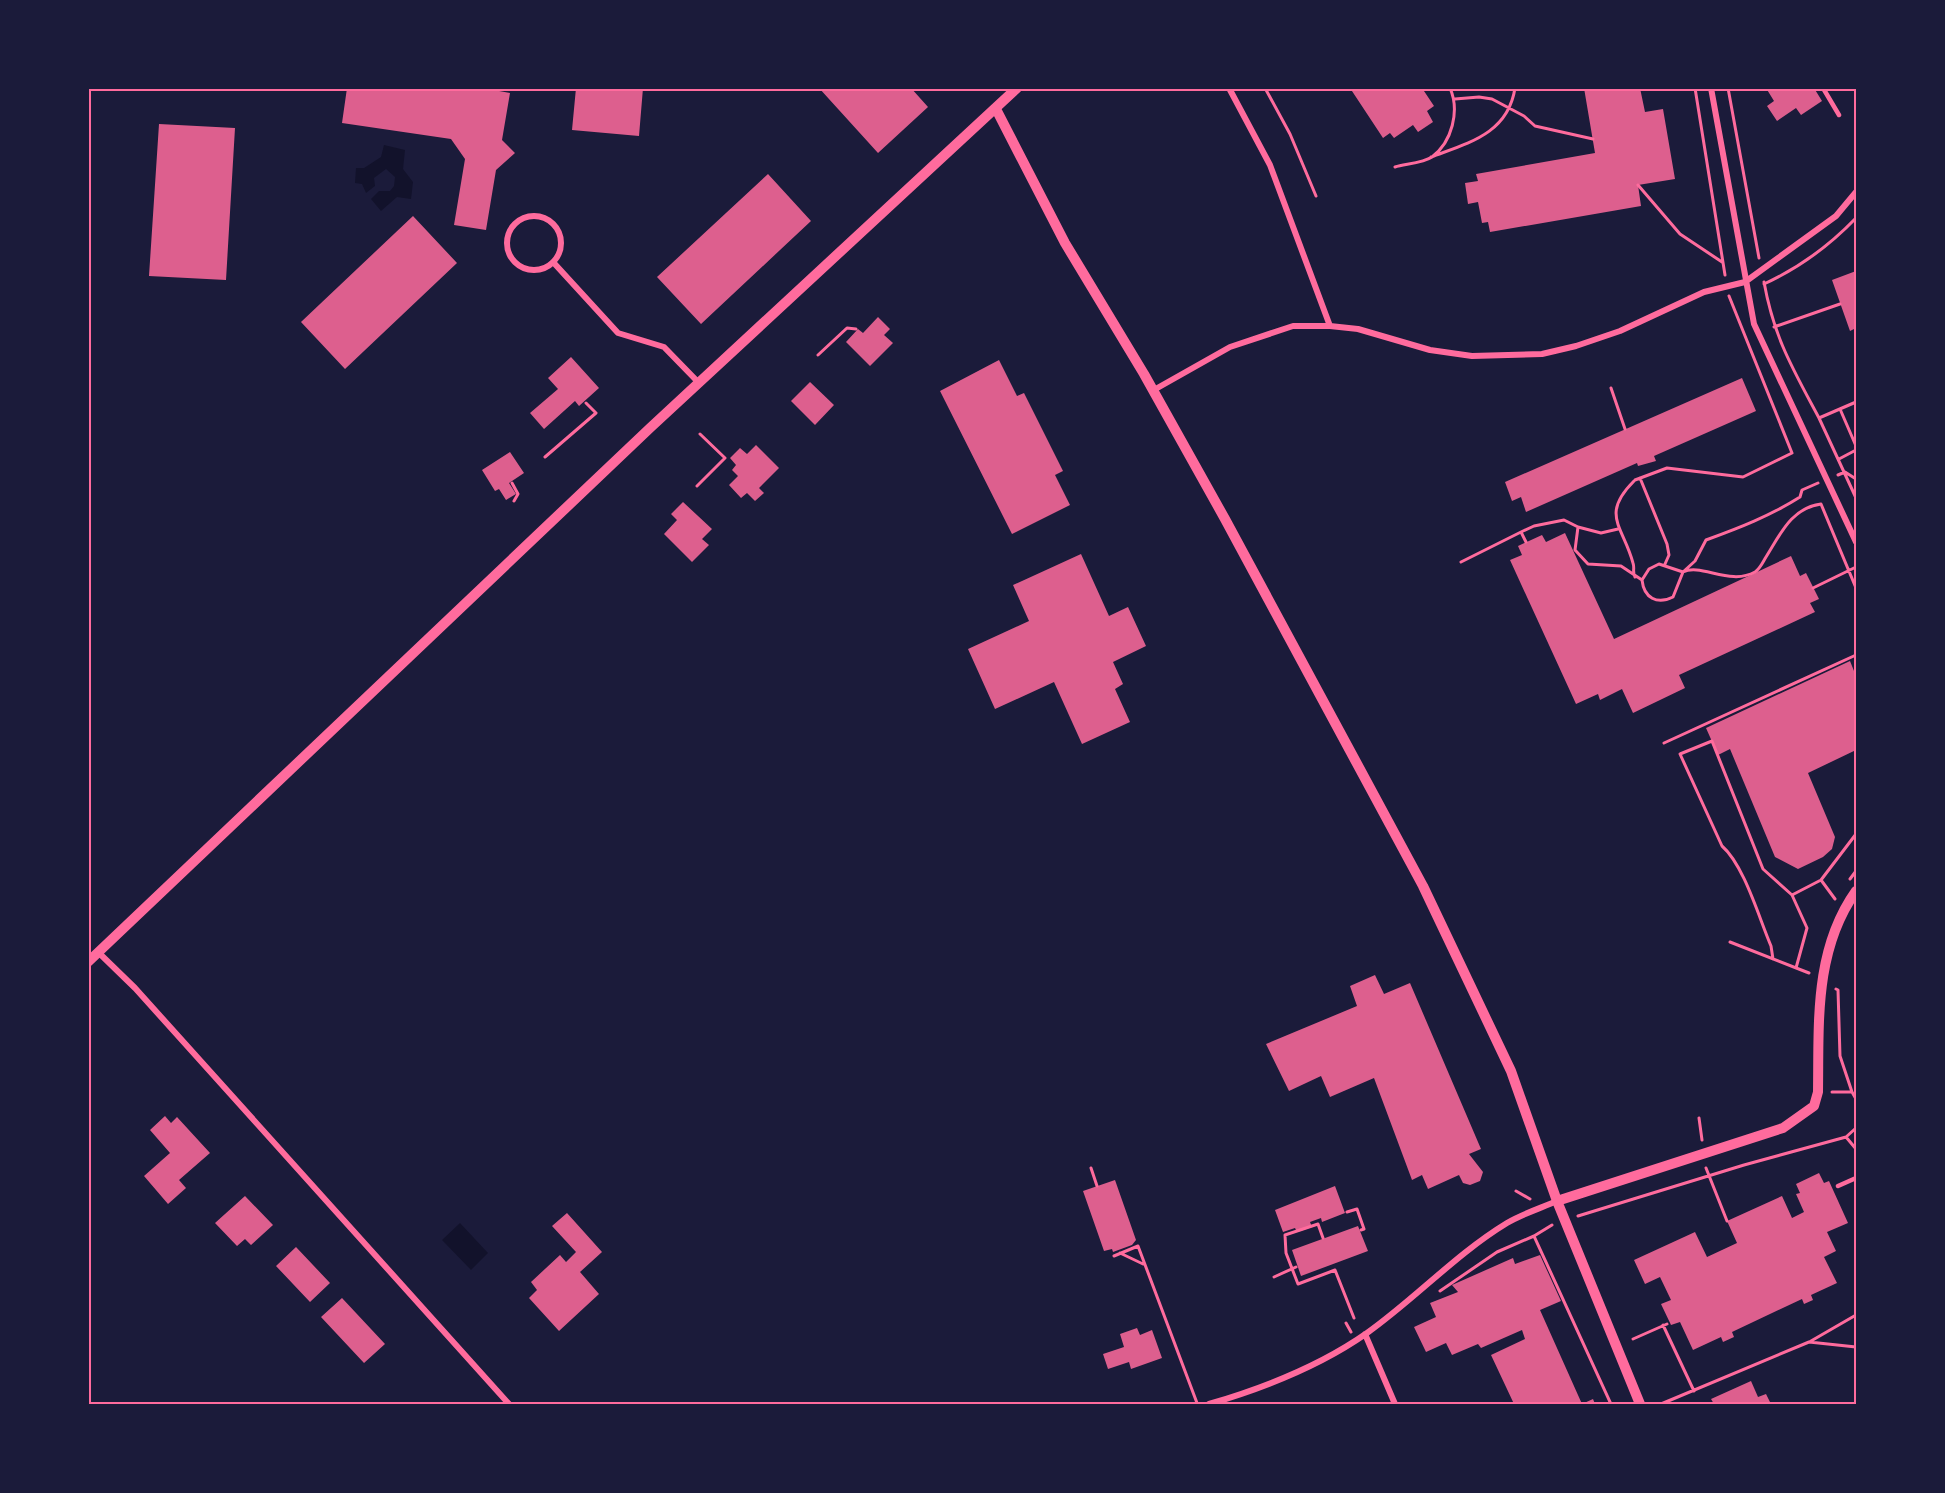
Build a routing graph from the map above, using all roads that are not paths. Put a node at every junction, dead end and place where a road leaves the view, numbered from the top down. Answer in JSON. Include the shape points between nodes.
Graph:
{"nodes":[{"id":1,"x":1017,"y":88,"type":"edge"},
{"id":2,"x":1229,"y":88,"type":"edge"},
{"id":3,"x":1711,"y":88,"type":"edge"},
{"id":4,"x":1823,"y":88,"type":"edge"},
{"id":5,"x":996,"y":109,"type":"junction"},
{"id":6,"x":1839,"y":115,"type":"dead end"},
{"id":7,"x":1857,"y":192,"type":"edge"},
{"id":8,"x":553,"y":262,"type":"junction"},
{"id":9,"x":1745,"y":282,"type":"junction"},
{"id":10,"x":1330,"y":326,"type":"junction"},
{"id":11,"x":699,"y":383,"type":"junction"},
{"id":12,"x":1152,"y":392,"type":"junction"},
{"id":13,"x":1857,"y":542,"type":"edge"},
{"id":14,"x":1857,"y":891,"type":"edge"},
{"id":15,"x":98,"y":952,"type":"junction"},
{"id":16,"x":88,"y":962,"type":"edge"},
{"id":17,"x":1857,"y":1178,"type":"edge"},
{"id":18,"x":1838,"y":1186,"type":"dead end"},
{"id":19,"x":1557,"y":1201,"type":"junction"},
{"id":20,"x":1365,"y":1334,"type":"junction"},
{"id":21,"x":509,"y":1404,"type":"edge"},
{"id":22,"x":1209,"y":1404,"type":"edge"},
{"id":23,"x":1395,"y":1404,"type":"edge"},
{"id":24,"x":1640,"y":1404,"type":"edge"}],
"edges":[{"from":1,"to":5,"type":"street"},
{"from":2,"to":10,"type":"street","via":[[1270,165]]},
{"from":3,"to":9,"type":"street"},
{"from":4,"to":6,"type":"lane"},
{"from":5,"to":11,"type":"street"},
{"from":5,"to":12,"type":"street","via":[[1065,243]]},
{"from":7,"to":9,"type":"street","via":[[1836,216]]},
{"from":8,"to":8,"type":"street","via":[[561,244],[554,225],[537,216],[515,223],[506,244],[516,264],[535,270]]},
{"from":8,"to":11,"type":"street","via":[[618,333],[664,347]]},
{"from":9,"to":10,"type":"street","via":[[1704,292],[1609,335],[1542,354],[1461,355],[1358,329]]},
{"from":9,"to":13,"type":"street","via":[[1754,324]]},
{"from":10,"to":12,"type":"street","via":[[1293,326],[1230,347]]},
{"from":11,"to":15,"type":"street"},
{"from":12,"to":19,"type":"street","via":[[1424,886],[1511,1071]]},
{"from":14,"to":19,"type":"street","via":[[1828,947],[1821,986],[1818,1092],[1814,1106],[1783,1128]]},
{"from":15,"to":16,"type":"street"},
{"from":15,"to":21,"type":"street","via":[[135,988]]},
{"from":17,"to":18,"type":"lane"},
{"from":19,"to":20,"type":"street","via":[[1508,1222],[1473,1246]]},
{"from":19,"to":24,"type":"street"},
{"from":20,"to":22,"type":"street","via":[[1310,1366],[1249,1393]]},
{"from":20,"to":23,"type":"street"}]}
